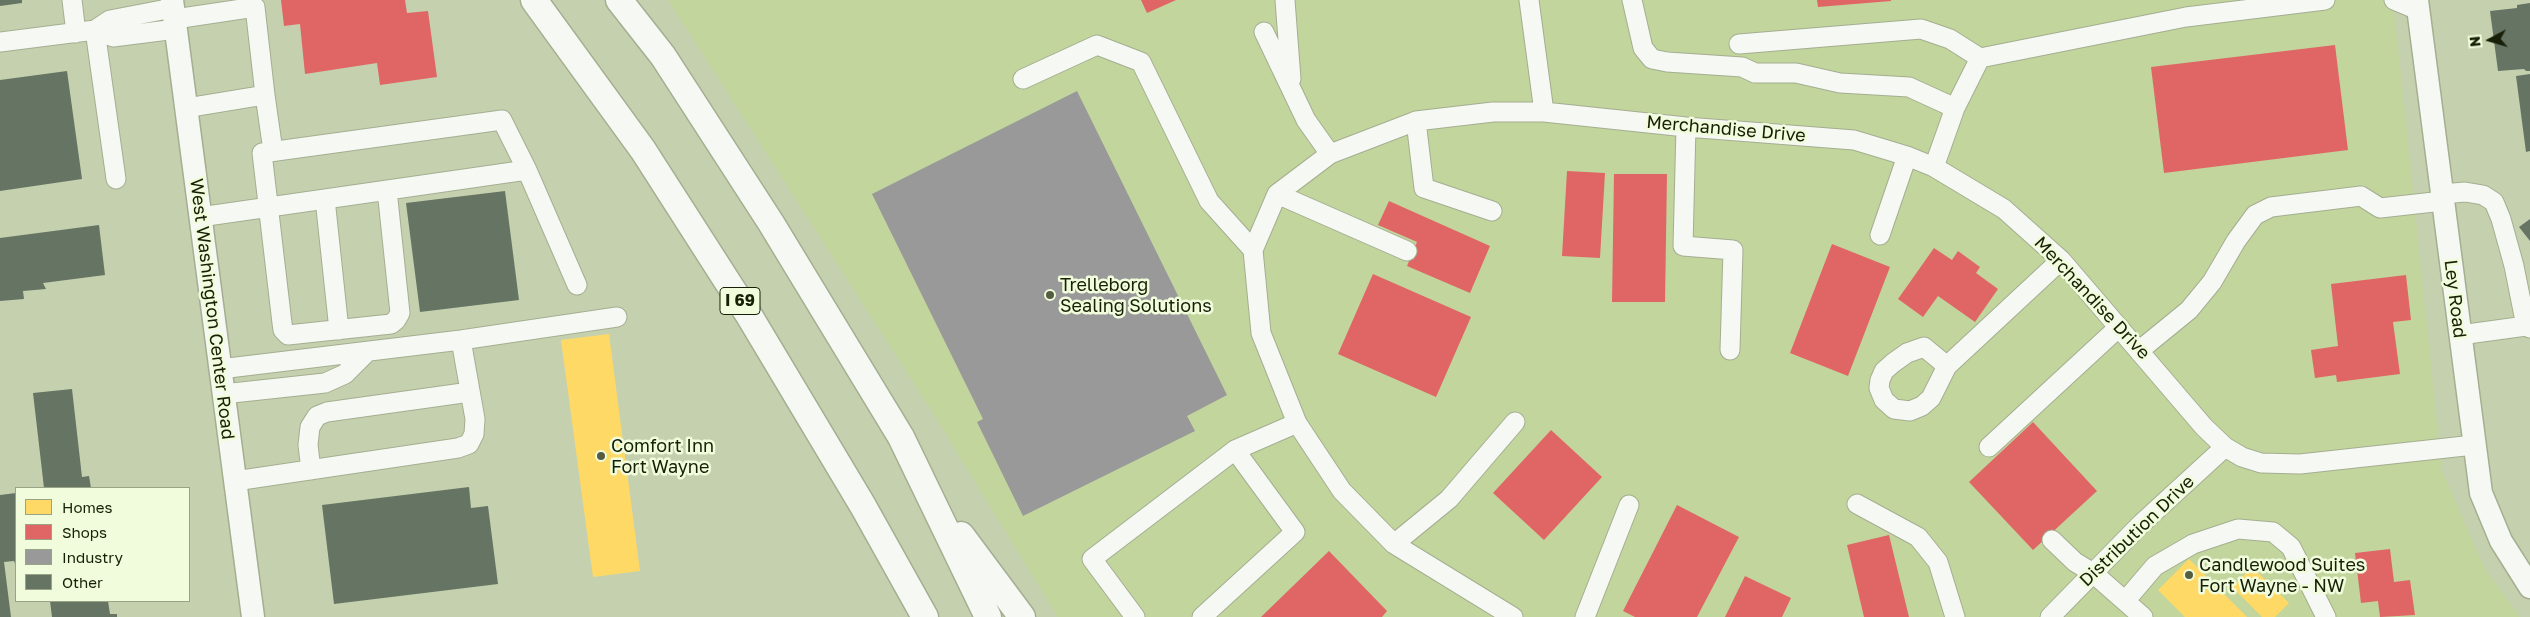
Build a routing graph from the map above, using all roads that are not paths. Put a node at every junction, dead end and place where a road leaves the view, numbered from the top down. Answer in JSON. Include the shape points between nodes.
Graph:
{"nodes":[{"id":1,"x":72,"y":0,"type":"edge"},
{"id":2,"x":534,"y":0,"type":"edge"},
{"id":3,"x":619,"y":0,"type":"edge"},
{"id":4,"x":1285,"y":0,"type":"edge"},
{"id":5,"x":1529,"y":0,"type":"edge"},
{"id":6,"x":1632,"y":0,"type":"edge"},
{"id":7,"x":2325,"y":0,"type":"edge"},
{"id":8,"x":2394,"y":0,"type":"edge"},
{"id":9,"x":2418,"y":5,"type":"edge"},
{"id":10,"x":174,"y":14,"type":"edge"},
{"id":11,"x":95,"y":30,"type":"junction"},
{"id":12,"x":1264,"y":32,"type":"dead end"},
{"id":13,"x":76,"y":33,"type":"junction"},
{"id":14,"x":0,"y":42,"type":"edge"},
{"id":15,"x":1739,"y":44,"type":"dead end"},
{"id":16,"x":1980,"y":58,"type":"junction"},
{"id":17,"x":1023,"y":79,"type":"dead end"},
{"id":18,"x":1291,"y":90,"type":"junction"},
{"id":19,"x":265,"y":95,"type":"junction"},
{"id":20,"x":186,"y":108,"type":"junction"},
{"id":21,"x":1955,"y":108,"type":"junction"},
{"id":22,"x":1544,"y":112,"type":"junction"},
{"id":23,"x":1416,"y":121,"type":"junction"},
{"id":24,"x":1686,"y":127,"type":"junction"},
{"id":25,"x":273,"y":151,"type":"junction"},
{"id":26,"x":1330,"y":154,"type":"junction"},
{"id":27,"x":1908,"y":156,"type":"junction"},
{"id":28,"x":1934,"y":167,"type":"junction"},
{"id":29,"x":527,"y":170,"type":"junction"},
{"id":30,"x":116,"y":179,"type":"dead end"},
{"id":31,"x":387,"y":190,"type":"junction"},
{"id":32,"x":1278,"y":194,"type":"junction"},
{"id":33,"x":2442,"y":197,"type":"junction"},
{"id":34,"x":325,"y":199,"type":"junction"},
{"id":35,"x":268,"y":207,"type":"junction"},
{"id":36,"x":1492,"y":212,"type":"dead end"},
{"id":37,"x":200,"y":216,"type":"junction"},
{"id":38,"x":1880,"y":235,"type":"dead end"},
{"id":39,"x":1254,"y":250,"type":"junction"},
{"id":40,"x":1407,"y":251,"type":"dead end"},
{"id":41,"x":2061,"y":260,"type":"junction"},
{"id":42,"x":577,"y":285,"type":"dead end"},
{"id":43,"x":617,"y":317,"type":"dead end"},
{"id":44,"x":2119,"y":327,"type":"junction"},
{"id":45,"x":2528,"y":327,"type":"edge"},
{"id":46,"x":339,"y":330,"type":"junction"},
{"id":47,"x":2460,"y":334,"type":"junction"},
{"id":48,"x":461,"y":340,"type":"junction"},
{"id":49,"x":1730,"y":350,"type":"dead end"},
{"id":50,"x":2140,"y":350,"type":"junction"},
{"id":51,"x":367,"y":352,"type":"junction"},
{"id":52,"x":1947,"y":366,"type":"junction"},
{"id":53,"x":220,"y":369,"type":"junction"},
{"id":54,"x":470,"y":392,"type":"junction"},
{"id":55,"x":223,"y":394,"type":"junction"},
{"id":56,"x":1297,"y":422,"type":"junction"},
{"id":57,"x":1515,"y":422,"type":"dead end"},
{"id":58,"x":2474,"y":444,"type":"junction"},
{"id":59,"x":1988,"y":447,"type":"dead end"},
{"id":60,"x":2226,"y":447,"type":"junction"},
{"id":61,"x":1235,"y":450,"type":"junction"},
{"id":62,"x":311,"y":470,"type":"junction"},
{"id":63,"x":235,"y":481,"type":"junction"},
{"id":64,"x":924,"y":485,"type":"junction"},
{"id":65,"x":1857,"y":504,"type":"dead end"},
{"id":66,"x":1629,"y":505,"type":"dead end"},
{"id":67,"x":863,"y":506,"type":"junction"},
{"id":68,"x":2052,"y":540,"type":"dead end"},
{"id":69,"x":1394,"y":544,"type":"junction"},
{"id":70,"x":2093,"y":573,"type":"junction"},
{"id":71,"x":2530,"y":587,"type":"edge"},
{"id":72,"x":2126,"y":600,"type":"junction"},
{"id":73,"x":253,"y":617,"type":"edge"},
{"id":74,"x":907,"y":617,"type":"edge"},
{"id":75,"x":925,"y":617,"type":"edge"},
{"id":76,"x":988,"y":617,"type":"edge"},
{"id":77,"x":1022,"y":617,"type":"edge"},
{"id":78,"x":1135,"y":617,"type":"edge"},
{"id":79,"x":1202,"y":617,"type":"edge"},
{"id":80,"x":1513,"y":617,"type":"edge"},
{"id":81,"x":1585,"y":617,"type":"edge"},
{"id":82,"x":1955,"y":617,"type":"edge"},
{"id":83,"x":2050,"y":617,"type":"edge"},
{"id":84,"x":2143,"y":617,"type":"edge"},
{"id":85,"x":2326,"y":617,"type":"edge"}],
"edges":[{"from":1,"to":13,"type":"street"},
{"from":2,"to":67,"type":"highway","number":"I 69","via":[[643,150],[750,317]]},
{"from":3,"to":64,"type":"highway","via":[[662,56],[771,223],[901,437]]},
{"from":4,"to":18,"type":"street"},
{"from":5,"to":22,"type":"street"},
{"from":6,"to":21,"type":"street","via":[[1643,48],[1652,59],[1742,67],[1755,73],[1796,74],[1840,83],[1909,87]]},
{"from":7,"to":16,"type":"street","via":[[2186,17]]},
{"from":8,"to":9,"type":"street"},
{"from":9,"to":33,"type":"main road","name":"Ley Road"},
{"from":10,"to":11,"type":"street","via":[[113,37]]},
{"from":10,"to":19,"type":"street","via":[[255,7]]},
{"from":10,"to":20,"type":"main road","name":"West Washington Center Road"},
{"from":11,"to":13,"type":"street"},
{"from":11,"to":30,"type":"street"},
{"from":12,"to":18,"type":"street"},
{"from":13,"to":14,"type":"street"},
{"from":15,"to":16,"type":"street","via":[[1920,29],[1950,39]]},
{"from":16,"to":21,"type":"street"},
{"from":17,"to":39,"type":"street","via":[[1097,45],[1141,62],[1209,201]]},
{"from":18,"to":26,"type":"street","via":[[1306,120]]},
{"from":19,"to":20,"type":"street"},
{"from":19,"to":25,"type":"street"},
{"from":20,"to":37,"type":"main road","name":"West Washington Center Road"},
{"from":21,"to":28,"type":"street"},
{"from":22,"to":23,"type":"street","via":[[1493,112]]},
{"from":22,"to":24,"type":"street","name":"Merchandise Drive"},
{"from":23,"to":26,"type":"street"},
{"from":23,"to":36,"type":"street","via":[[1424,188]]},
{"from":24,"to":27,"type":"street","name":"Merchandise Drive","via":[[1854,140]]},
{"from":24,"to":49,"type":"street","via":[[1683,246],[1733,250]]},
{"from":25,"to":29,"type":"street","via":[[502,120]]},
{"from":25,"to":35,"type":"street","via":[[262,152]]},
{"from":26,"to":32,"type":"street"},
{"from":27,"to":28,"type":"street","name":"Merchandise Drive"},
{"from":27,"to":38,"type":"street"},
{"from":28,"to":41,"type":"street","name":"Merchandise Drive","via":[[2004,209]]},
{"from":29,"to":31,"type":"street"},
{"from":29,"to":42,"type":"street"},
{"from":31,"to":34,"type":"street"},
{"from":31,"to":46,"type":"street","via":[[400,313],[392,324]]},
{"from":32,"to":39,"type":"street"},
{"from":32,"to":40,"type":"street"},
{"from":33,"to":45,"type":"street","via":[[2466,192],[2483,195],[2494,202],[2514,266]]},
{"from":33,"to":47,"type":"main road","name":"Ley Road"},
{"from":33,"to":50,"type":"street","via":[[2380,208],[2361,196],[2271,207],[2255,215],[2212,282],[2189,310]]},
{"from":34,"to":35,"type":"street"},
{"from":34,"to":46,"type":"street"},
{"from":35,"to":37,"type":"street"},
{"from":35,"to":46,"type":"street","via":[[283,330],[293,336]]},
{"from":37,"to":53,"type":"main road","name":"West Washington Center Road"},
{"from":39,"to":56,"type":"street","via":[[1261,333]]},
{"from":41,"to":44,"type":"street","name":"Merchandise Drive"},
{"from":41,"to":52,"type":"street"},
{"from":43,"to":48,"type":"street"},
{"from":44,"to":50,"type":"street","name":"Merchandise Drive"},
{"from":44,"to":59,"type":"street"},
{"from":45,"to":47,"type":"street"},
{"from":47,"to":58,"type":"main road","name":"Ley Road"},
{"from":48,"to":51,"type":"street"},
{"from":48,"to":54,"type":"street"},
{"from":50,"to":60,"type":"street","name":"Merchandise Drive","via":[[2204,427]]},
{"from":51,"to":53,"type":"street"},
{"from":51,"to":55,"type":"street","via":[[345,374],[325,383]]},
{"from":52,"to":52,"type":"street","via":[[1924,347],[1908,353],[1884,371],[1879,388],[1884,400],[1894,409],[1910,410],[1922,406],[1931,398]]},
{"from":53,"to":55,"type":"main road","name":"West Washington Center Road"},
{"from":54,"to":62,"type":"street","via":[[316,416],[310,427],[308,445]]},
{"from":54,"to":62,"type":"street","via":[[475,419],[474,434],[469,444]]},
{"from":55,"to":63,"type":"main road","name":"West Washington Center Road"},
{"from":56,"to":61,"type":"street"},
{"from":56,"to":69,"type":"street","via":[[1342,491]]},
{"from":57,"to":69,"type":"street","via":[[1449,499]]},
{"from":58,"to":60,"type":"street","name":"Merchandise Drive","via":[[2300,464],[2261,463]]},
{"from":58,"to":71,"type":"main road","name":"Ley Road","via":[[2481,493],[2501,541]]},
{"from":60,"to":70,"type":"street","name":"Distribution Drive","via":[[2141,524]]},
{"from":61,"to":78,"type":"street","via":[[1092,559]]},
{"from":61,"to":79,"type":"street","via":[[1295,532]]},
{"from":62,"to":63,"type":"street"},
{"from":63,"to":73,"type":"main road","name":"West Washington Center Road"},
{"from":64,"to":76,"type":"highway"},
{"from":64,"to":77,"type":"highway"},
{"from":65,"to":82,"type":"street","via":[[1918,537],[1938,562]]},
{"from":66,"to":81,"type":"street"},
{"from":67,"to":74,"type":"highway"},
{"from":67,"to":75,"type":"highway","number":"I 69"},
{"from":68,"to":70,"type":"street","via":[[2075,562]]},
{"from":69,"to":80,"type":"street"},
{"from":70,"to":72,"type":"street"},
{"from":70,"to":83,"type":"street","name":"Distribution Drive"},
{"from":72,"to":84,"type":"street"},
{"from":72,"to":85,"type":"street","via":[[2155,566],[2193,544],[2238,529],[2272,532],[2291,547]]}]}
